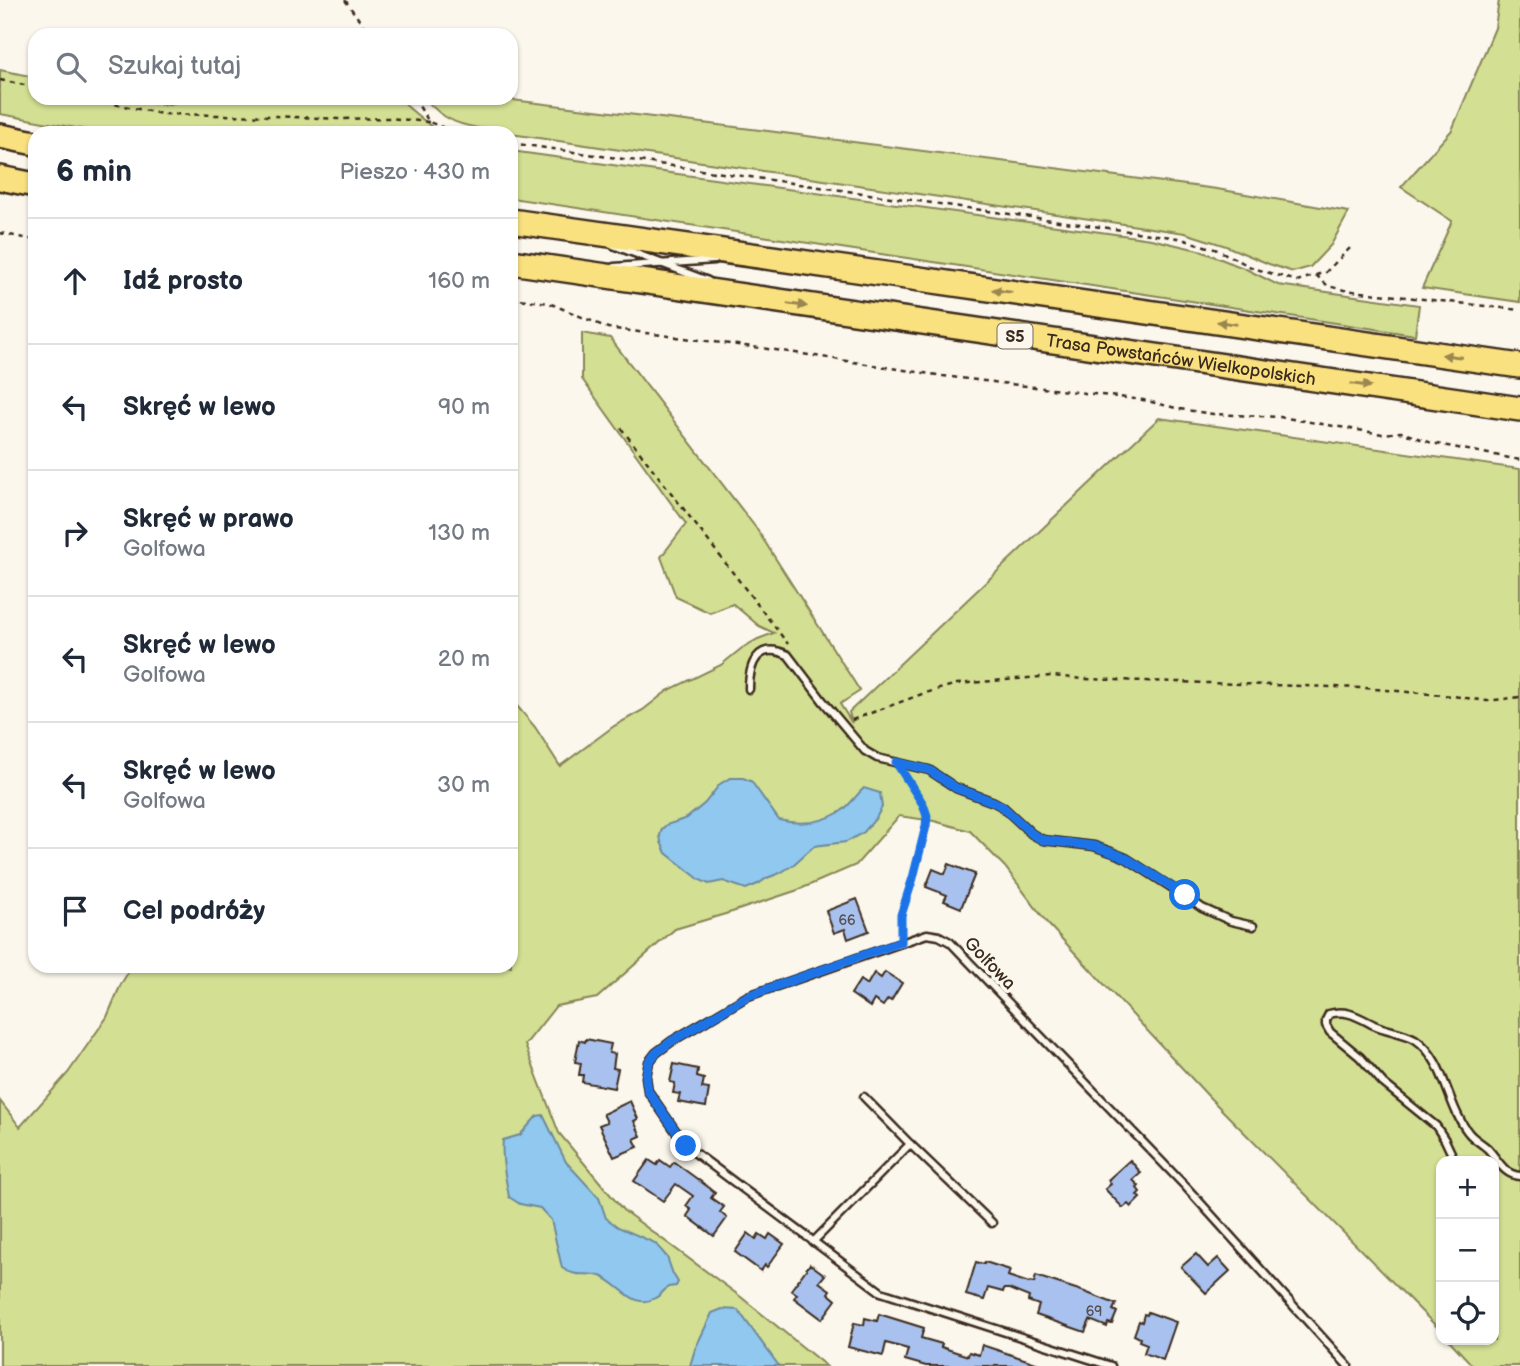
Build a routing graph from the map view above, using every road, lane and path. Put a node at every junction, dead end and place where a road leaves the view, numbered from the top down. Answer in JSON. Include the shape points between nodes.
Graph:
{"nodes":[{"id":1,"x":345,"y":0,"type":"edge"},
{"id":2,"x":365,"y":28,"type":"edge"},
{"id":3,"x":0,"y":80,"type":"edge"},
{"id":4,"x":28,"y":86,"type":"edge"},
{"id":5,"x":119,"y":105,"type":"edge"},
{"id":6,"x":418,"y":105,"type":"edge"},
{"id":7,"x":429,"y":122,"type":"junction"},
{"id":8,"x":439,"y":126,"type":"edge"},
{"id":9,"x":0,"y":136,"type":"edge"},
{"id":10,"x":28,"y":142,"type":"edge"},
{"id":11,"x":518,"y":144,"type":"edge"},
{"id":12,"x":0,"y":178,"type":"edge"},
{"id":13,"x":28,"y":184,"type":"edge"},
{"id":14,"x":518,"y":222,"type":"edge"},
{"id":15,"x":573,"y":230,"type":"junction"},
{"id":16,"x":0,"y":233,"type":"edge"},
{"id":17,"x":28,"y":239,"type":"edge"},
{"id":18,"x":599,"y":240,"type":"dead end"},
{"id":19,"x":612,"y":245,"type":"dead end"},
{"id":20,"x":1351,"y":247,"type":"dead end"},
{"id":21,"x":762,"y":257,"type":"junction"},
{"id":22,"x":518,"y":263,"type":"edge"},
{"id":23,"x":663,"y":264,"type":"junction"},
{"id":24,"x":567,"y":271,"type":"junction"},
{"id":25,"x":1316,"y":275,"type":"junction"},
{"id":26,"x":518,"y":299,"type":"edge"},
{"id":27,"x":755,"y":299,"type":"junction"},
{"id":28,"x":1520,"y":310,"type":"edge"},
{"id":29,"x":1520,"y":366,"type":"edge"},
{"id":30,"x":1520,"y":409,"type":"edge"},
{"id":31,"x":621,"y":428,"type":"dead end"},
{"id":32,"x":1520,"y":460,"type":"edge"},
{"id":33,"x":794,"y":651,"type":"dead end"},
{"id":34,"x":750,"y":689,"type":"dead end"},
{"id":35,"x":1520,"y":697,"type":"edge"},
{"id":36,"x":849,"y":721,"type":"dead end"},
{"id":37,"x":896,"y":762,"type":"junction"},
{"id":38,"x":1253,"y":926,"type":"dead end"},
{"id":39,"x":901,"y":942,"type":"junction"},
{"id":40,"x":864,"y":1097,"type":"dead end"},
{"id":41,"x":910,"y":1144,"type":"junction"},
{"id":42,"x":1453,"y":1156,"type":"edge"},
{"id":43,"x":1493,"y":1156,"type":"edge"},
{"id":44,"x":1499,"y":1164,"type":"edge"},
{"id":45,"x":1520,"y":1176,"type":"edge"},
{"id":46,"x":992,"y":1223,"type":"dead end"},
{"id":47,"x":813,"y":1242,"type":"junction"},
{"id":48,"x":1111,"y":1366,"type":"edge"},
{"id":49,"x":1348,"y":1366,"type":"edge"}],
"edges":[{"from":1,"to":2,"type":"path"},
{"from":3,"to":4,"type":"path"},
{"from":5,"to":7,"type":"path","via":[[162,114]]},
{"from":6,"to":7,"type":"path"},
{"from":7,"to":8,"type":"path"},
{"from":9,"to":10,"type":"highway"},
{"from":11,"to":25,"type":"path","via":[[1178,238],[1297,281]]},
{"from":12,"to":13,"type":"highway"},
{"from":14,"to":15,"type":"highway"},
{"from":15,"to":18,"type":"lane"},
{"from":15,"to":21,"type":"highway"},
{"from":16,"to":17,"type":"path"},
{"from":19,"to":23,"type":"lane"},
{"from":20,"to":25,"type":"path"},
{"from":21,"to":23,"type":"lane"},
{"from":29,"to":21,"type":"highway","one_way":true},
{"from":22,"to":24,"type":"highway","name":"Trasa Powstańców Wielkopolskich","number":"S5"},
{"from":23,"to":24,"type":"lane"},
{"from":23,"to":27,"type":"lane"},
{"from":24,"to":27,"type":"highway","name":"Trasa Powstańców Wielkopolskich","number":"S5"},
{"from":25,"to":28,"type":"path","via":[[1328,286],[1344,290]]},
{"from":26,"to":32,"type":"path","via":[[549,303],[608,328],[1143,400],[1213,414],[1401,432]]},
{"from":27,"to":30,"type":"highway","name":"Trasa Powstańców Wielkopolskich","number":"S5","one_way":true},
{"from":31,"to":33,"type":"path"},
{"from":34,"to":37,"type":"lane","via":[[751,666],[757,656],[768,651],[788,655],[865,751]]},
{"from":35,"to":36,"type":"path","via":[[1487,701],[1364,688],[1052,676],[957,684]]},
{"from":37,"to":38,"type":"lane","via":[[929,770],[956,788],[994,802],[1043,840],[1094,846],[1126,858],[1209,912]]},
{"from":37,"to":39,"type":"path","via":[[927,816],[901,915]]},
{"from":39,"to":47,"type":"lane","name":"Golfowa","via":[[748,996],[672,1041],[649,1062],[648,1091],[686,1146]]},
{"from":39,"to":49,"type":"lane","name":"Golfowa","via":[[926,934],[950,942],[1186,1187]]},
{"from":40,"to":41,"type":"lane"},
{"from":41,"to":46,"type":"lane"},
{"from":41,"to":47,"type":"lane"},
{"from":42,"to":43,"type":"lane","via":[[1436,1126],[1330,1032],[1326,1025],[1329,1014],[1351,1013],[1415,1040],[1432,1058],[1468,1132]]},
{"from":44,"to":45,"type":"lane"},
{"from":47,"to":48,"type":"lane","name":"Golfowa","via":[[881,1292]]}]}
